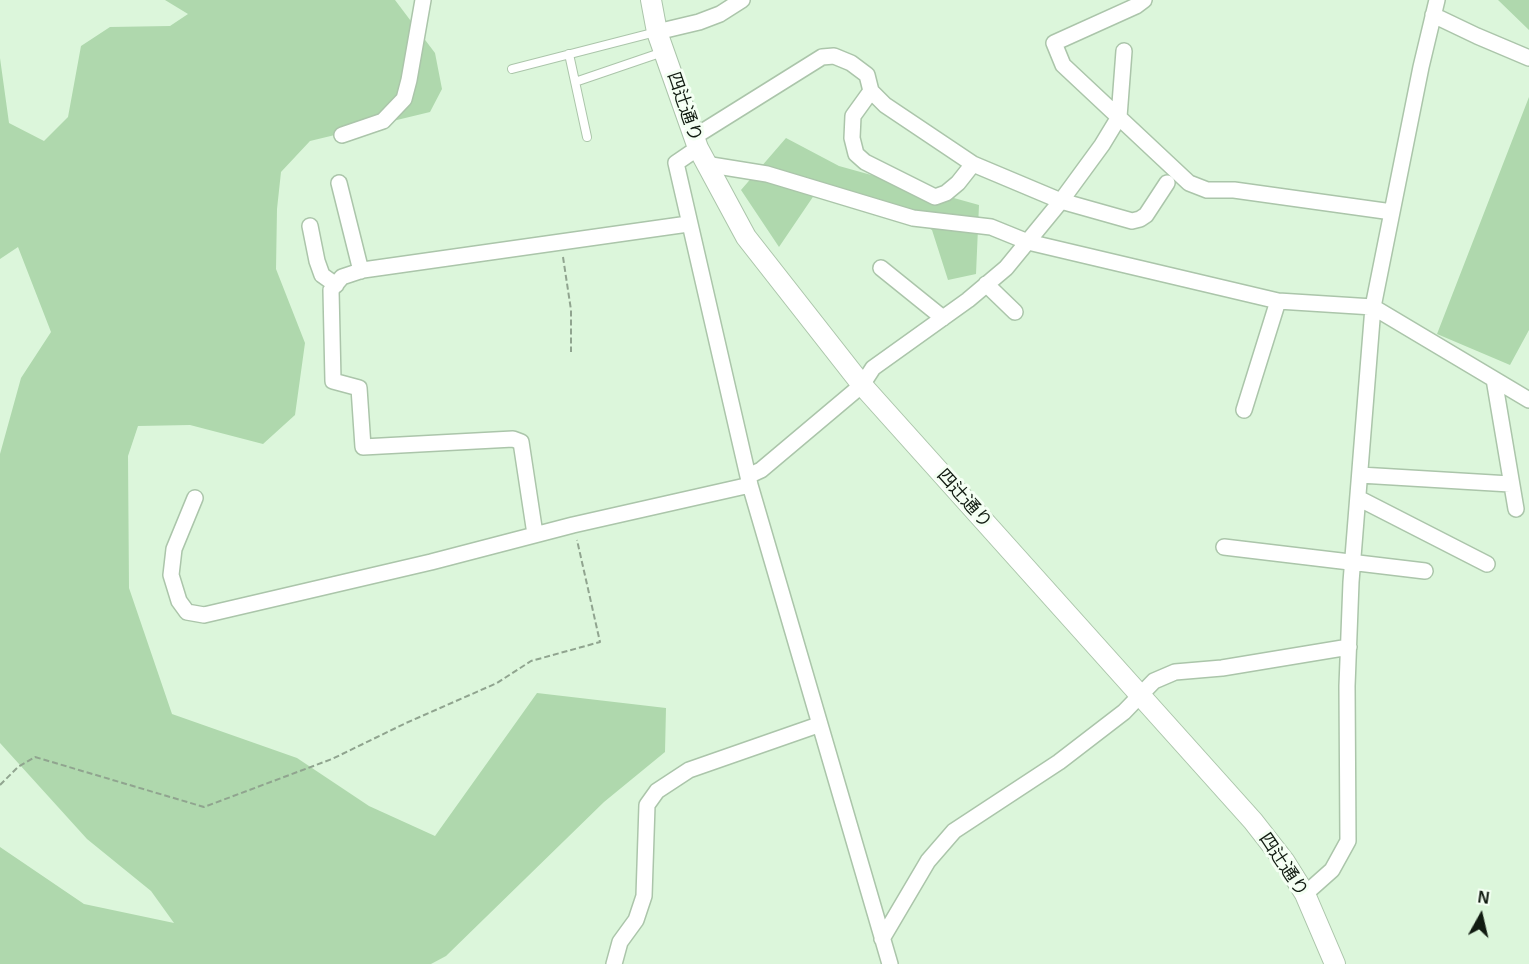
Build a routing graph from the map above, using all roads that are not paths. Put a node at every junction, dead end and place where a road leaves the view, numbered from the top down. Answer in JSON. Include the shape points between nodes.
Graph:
{"nodes":[{"id":1,"x":423,"y":0,"type":"edge"},
{"id":2,"x":651,"y":0,"type":"edge"},
{"id":3,"x":742,"y":0,"type":"edge"},
{"id":4,"x":1144,"y":0,"type":"edge"},
{"id":5,"x":1436,"y":4,"type":"edge"},
{"id":6,"x":657,"y":32,"type":"junction"},
{"id":7,"x":664,"y":51,"type":"junction"},
{"id":8,"x":1124,"y":51,"type":"dead end"},
{"id":9,"x":569,"y":54,"type":"junction"},
{"id":10,"x":1529,"y":58,"type":"edge"},
{"id":11,"x":512,"y":69,"type":"dead end"},
{"id":12,"x":575,"y":82,"type":"junction"},
{"id":13,"x":871,"y":91,"type":"junction"},
{"id":14,"x":1119,"y":117,"type":"junction"},
{"id":15,"x":342,"y":135,"type":"dead end"},
{"id":16,"x":587,"y":137,"type":"dead end"},
{"id":17,"x":699,"y":150,"type":"junction"},
{"id":18,"x":973,"y":164,"type":"junction"},
{"id":19,"x":339,"y":183,"type":"dead end"},
{"id":20,"x":1167,"y":183,"type":"dead end"},
{"id":21,"x":1061,"y":201,"type":"junction"},
{"id":22,"x":1392,"y":212,"type":"junction"},
{"id":23,"x":688,"y":224,"type":"junction"},
{"id":24,"x":310,"y":226,"type":"dead end"},
{"id":25,"x":1028,"y":242,"type":"junction"},
{"id":26,"x":881,"y":268,"type":"dead end"},
{"id":27,"x":361,"y":271,"type":"junction"},
{"id":28,"x":986,"y":284,"type":"junction"},
{"id":29,"x":336,"y":285,"type":"junction"},
{"id":30,"x":1278,"y":301,"type":"junction"},
{"id":31,"x":1373,"y":307,"type":"junction"},
{"id":32,"x":1015,"y":312,"type":"dead end"},
{"id":33,"x":942,"y":318,"type":"junction"},
{"id":34,"x":1494,"y":379,"type":"junction"},
{"id":35,"x":862,"y":384,"type":"junction"},
{"id":36,"x":1529,"y":400,"type":"edge"},
{"id":37,"x":1244,"y":410,"type":"dead end"},
{"id":38,"x":1360,"y":475,"type":"junction"},
{"id":39,"x":749,"y":481,"type":"junction"},
{"id":40,"x":1510,"y":484,"type":"junction"},
{"id":41,"x":195,"y":498,"type":"dead end"},
{"id":42,"x":1358,"y":498,"type":"junction"},
{"id":43,"x":1516,"y":509,"type":"dead end"},
{"id":44,"x":535,"y":534,"type":"junction"},
{"id":45,"x":1224,"y":547,"type":"dead end"},
{"id":46,"x":1353,"y":562,"type":"junction"},
{"id":47,"x":1487,"y":564,"type":"dead end"},
{"id":48,"x":1425,"y":571,"type":"dead end"},
{"id":49,"x":1349,"y":647,"type":"junction"},
{"id":50,"x":1140,"y":696,"type":"junction"},
{"id":51,"x":818,"y":725,"type":"junction"},
{"id":52,"x":1305,"y":894,"type":"junction"},
{"id":53,"x":882,"y":939,"type":"junction"},
{"id":54,"x":614,"y":964,"type":"edge"},
{"id":55,"x":890,"y":964,"type":"edge"},
{"id":56,"x":1335,"y":964,"type":"edge"}],
"edges":[{"from":1,"to":15,"type":"street","via":[[404,99],[383,121]]},
{"from":2,"to":6,"type":"street","name":"四辻通り"},
{"from":3,"to":6,"type":"street","via":[[699,22]]},
{"from":4,"to":14,"type":"street","via":[[1054,43],[1063,65]]},
{"from":5,"to":10,"type":"street","via":[[1477,36]]},
{"from":5,"to":22,"type":"street"},
{"from":6,"to":7,"type":"street","name":"四辻通り"},
{"from":6,"to":9,"type":"lane"},
{"from":7,"to":12,"type":"lane"},
{"from":7,"to":17,"type":"street","name":"四辻通り"},
{"from":8,"to":14,"type":"street"},
{"from":9,"to":11,"type":"lane"},
{"from":9,"to":12,"type":"lane"},
{"from":12,"to":16,"type":"lane"},
{"from":13,"to":17,"type":"street","via":[[867,75],[851,63],[834,56],[822,57]]},
{"from":13,"to":18,"type":"street","via":[[885,105]]},
{"from":13,"to":18,"type":"street","via":[[853,116],[856,154],[865,162],[935,197],[958,183]]},
{"from":14,"to":21,"type":"street"},
{"from":14,"to":22,"type":"street","via":[[1189,183],[1207,190],[1234,190]]},
{"from":17,"to":23,"type":"street","via":[[676,163]]},
{"from":17,"to":25,"type":"street","via":[[913,218],[991,227]]},
{"from":17,"to":35,"type":"street","name":"四辻通り","via":[[746,237]]},
{"from":18,"to":21,"type":"street"},
{"from":19,"to":27,"type":"street"},
{"from":20,"to":21,"type":"street","via":[[1146,214],[1132,221]]},
{"from":21,"to":25,"type":"street"},
{"from":22,"to":31,"type":"street"},
{"from":23,"to":27,"type":"street"},
{"from":23,"to":39,"type":"street"},
{"from":24,"to":29,"type":"street","via":[[316,261],[322,274]]},
{"from":25,"to":28,"type":"street"},
{"from":25,"to":30,"type":"street"},
{"from":26,"to":33,"type":"street"},
{"from":27,"to":29,"type":"street","via":[[342,277]]},
{"from":28,"to":32,"type":"street"},
{"from":28,"to":33,"type":"street"},
{"from":29,"to":44,"type":"street","via":[[332,290],[333,381],[359,388],[363,447],[513,439],[521,442]]},
{"from":30,"to":31,"type":"street"},
{"from":30,"to":37,"type":"street"},
{"from":31,"to":34,"type":"street"},
{"from":31,"to":38,"type":"street"},
{"from":33,"to":35,"type":"street","via":[[873,368]]},
{"from":34,"to":36,"type":"street"},
{"from":34,"to":40,"type":"street"},
{"from":35,"to":39,"type":"street"},
{"from":35,"to":50,"type":"street","name":"四辻通り"},
{"from":38,"to":40,"type":"street"},
{"from":38,"to":42,"type":"street"},
{"from":39,"to":44,"type":"street"},
{"from":39,"to":51,"type":"street"},
{"from":40,"to":43,"type":"street"},
{"from":41,"to":44,"type":"street","via":[[174,549],[171,575],[187,612],[204,615]]},
{"from":42,"to":46,"type":"street"},
{"from":42,"to":47,"type":"street"},
{"from":45,"to":46,"type":"street"},
{"from":46,"to":48,"type":"street"},
{"from":46,"to":49,"type":"street"},
{"from":49,"to":50,"type":"street","via":[[1175,672],[1154,681]]},
{"from":49,"to":52,"type":"street","via":[[1347,841],[1332,870]]},
{"from":50,"to":52,"type":"street","name":"四辻通り","via":[[1253,822]]},
{"from":50,"to":53,"type":"street","via":[[1059,762],[954,831],[928,861]]},
{"from":51,"to":53,"type":"street"},
{"from":51,"to":54,"type":"street","via":[[689,770],[657,791],[647,805],[644,896],[636,920],[620,942]]},
{"from":52,"to":56,"type":"street","name":"四辻通り"},
{"from":53,"to":55,"type":"street"}]}
